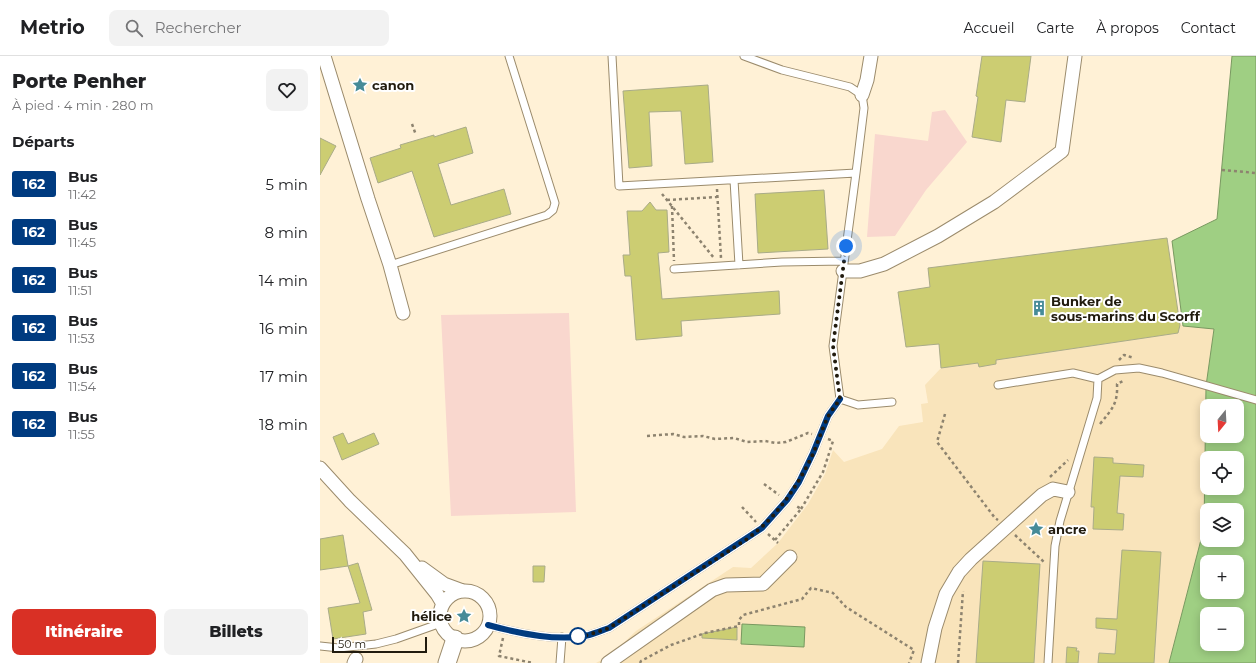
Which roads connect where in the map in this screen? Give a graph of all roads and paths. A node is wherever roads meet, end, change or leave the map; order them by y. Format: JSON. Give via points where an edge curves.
{"nodes":[{"id":1,"x":324,"y":56,"type":"edge"},
{"id":2,"x":510,"y":56,"type":"edge"},
{"id":3,"x":612,"y":56,"type":"edge"},
{"id":4,"x":744,"y":56,"type":"edge"},
{"id":5,"x":871,"y":56,"type":"edge"},
{"id":6,"x":1075,"y":56,"type":"edge"},
{"id":7,"x":862,"y":95,"type":"junction"},
{"id":8,"x":412,"y":124,"type":"dead end"},
{"id":9,"x":416,"y":135,"type":"dead end"},
{"id":10,"x":1222,"y":170,"type":"dead end"},
{"id":11,"x":856,"y":173,"type":"junction"},
{"id":12,"x":1256,"y":173,"type":"edge"},
{"id":13,"x":734,"y":180,"type":"junction"},
{"id":14,"x":717,"y":181,"type":"junction"},
{"id":15,"x":654,"y":184,"type":"junction"},
{"id":16,"x":717,"y":197,"type":"junction"},
{"id":17,"x":667,"y":200,"type":"junction"},
{"id":18,"x":672,"y":206,"type":"junction"},
{"id":19,"x":739,"y":265,"type":"junction"},
{"id":20,"x":390,"y":266,"type":"junction"},
{"id":21,"x":721,"y":266,"type":"junction"},
{"id":22,"x":843,"y":266,"type":"junction"},
{"id":23,"x":674,"y":269,"type":"joint"},
{"id":24,"x":403,"y":313,"type":"dead end"},
{"id":25,"x":1127,"y":378,"type":"dead end"},
{"id":26,"x":1098,"y":380,"type":"junction"},
{"id":27,"x":998,"y":385,"type":"dead end"},
{"id":28,"x":840,"y":399,"type":"junction"},
{"id":29,"x":1256,"y":400,"type":"edge"},
{"id":30,"x":892,"y":402,"type":"dead end"},
{"id":31,"x":1098,"y":431,"type":"dead end"},
{"id":32,"x":647,"y":436,"type":"dead end"},
{"id":33,"x":820,"y":437,"type":"junction"},
{"id":34,"x":320,"y":468,"type":"edge"},
{"id":35,"x":1068,"y":492,"type":"junction"},
{"id":36,"x":800,"y":509,"type":"dead end"},
{"id":37,"x":405,"y":554,"type":"junction"},
{"id":38,"x":790,"y":557,"type":"dead end"},
{"id":39,"x":463,"y":591,"type":"junction"},
{"id":40,"x":443,"y":604,"type":"junction"},
{"id":41,"x":441,"y":623,"type":"junction"},
{"id":42,"x":488,"y":625,"type":"junction"},
{"id":43,"x":504,"y":629,"type":"junction"},
{"id":44,"x":562,"y":637,"type":"junction"},
{"id":45,"x":455,"y":639,"type":"junction"},
{"id":46,"x":320,"y":646,"type":"edge"},
{"id":47,"x":927,"y":662,"type":"edge"},
{"id":48,"x":447,"y":663,"type":"edge"},
{"id":49,"x":533,"y":663,"type":"edge"},
{"id":50,"x":560,"y":663,"type":"edge"},
{"id":51,"x":608,"y":663,"type":"edge"},
{"id":52,"x":640,"y":663,"type":"edge"},
{"id":53,"x":909,"y":663,"type":"edge"},
{"id":54,"x":1048,"y":663,"type":"edge"}],
"edges":[{"from":1,"to":20,"type":"street"},
{"from":2,"to":20,"type":"lane","via":[[555,202],[553,210],[547,215]]},
{"from":3,"to":15,"type":"lane","via":[[619,186]]},
{"from":4,"to":7,"type":"lane","via":[[782,70],[850,87]]},
{"from":5,"to":7,"type":"street"},
{"from":6,"to":22,"type":"street","via":[[1062,151],[994,202],[938,236],[884,264],[860,270]]},
{"from":7,"to":11,"type":"lane","via":[[864,108]]},
{"from":8,"to":9,"type":"path"},
{"from":10,"to":12,"type":"path"},
{"from":11,"to":13,"type":"lane"},
{"from":11,"to":22,"type":"lane"},
{"from":13,"to":14,"type":"lane"},
{"from":13,"to":19,"type":"lane"},
{"from":14,"to":15,"type":"lane"},
{"from":14,"to":16,"type":"path"},
{"from":15,"to":17,"type":"path"},
{"from":16,"to":17,"type":"path"},
{"from":16,"to":21,"type":"path"},
{"from":17,"to":18,"type":"path"},
{"from":18,"to":21,"type":"path"},
{"from":18,"to":23,"type":"path"},
{"from":19,"to":21,"type":"lane"},
{"from":19,"to":22,"type":"lane","via":[[782,262]]},
{"from":20,"to":24,"type":"street"},
{"from":21,"to":23,"type":"lane"},
{"from":22,"to":28,"type":"lane","via":[[833,346]]},
{"from":25,"to":31,"type":"path","via":[[1117,384],[1115,405],[1100,424]]},
{"from":26,"to":27,"type":"lane","via":[[1073,372]]},
{"from":26,"to":29,"type":"lane","via":[[1115,370],[1139,368]]},
{"from":26,"to":35,"type":"lane","via":[[1097,398]]},
{"from":28,"to":30,"type":"lane","via":[[858,405]]},
{"from":28,"to":33,"type":"lane","via":[[828,416]]},
{"from":32,"to":33,"type":"path","via":[[672,434],[776,443],[786,442],[808,433]]},
{"from":33,"to":36,"type":"path","via":[[833,441],[823,472]]},
{"from":33,"to":44,"type":"lane","via":[[799,482],[762,528],[609,628],[588,635]]},
{"from":34,"to":37,"type":"street"},
{"from":35,"to":47,"type":"street","via":[[1053,489],[1042,495],[959,572],[946,594]]},
{"from":35,"to":54,"type":"lane","via":[[1055,546]]},
{"from":37,"to":39,"type":"street","via":[[444,584]]},
{"from":37,"to":40,"type":"street","via":[[438,594]]},
{"from":38,"to":51,"type":"street","via":[[763,584],[726,586],[712,590]]},
{"from":39,"to":40,"type":"street","via":[[448,597]]},
{"from":39,"to":42,"type":"street","via":[[471,591],[485,601],[489,608]]},
{"from":40,"to":41,"type":"street","via":[[440,612]]},
{"from":41,"to":45,"type":"street"},
{"from":41,"to":46,"type":"lane","via":[[396,640],[376,644],[339,648]]},
{"from":42,"to":43,"type":"lane"},
{"from":42,"to":45,"type":"street","via":[[484,632],[471,640]]},
{"from":43,"to":44,"type":"lane"},
{"from":43,"to":49,"type":"path","via":[[499,656]]},
{"from":44,"to":50,"type":"lane"},
{"from":45,"to":48,"type":"street"},
{"from":52,"to":53,"type":"path","via":[[671,645],[705,633],[739,626],[739,620],[743,615],[802,599],[811,588],[833,593],[846,607],[914,650]]}]}
